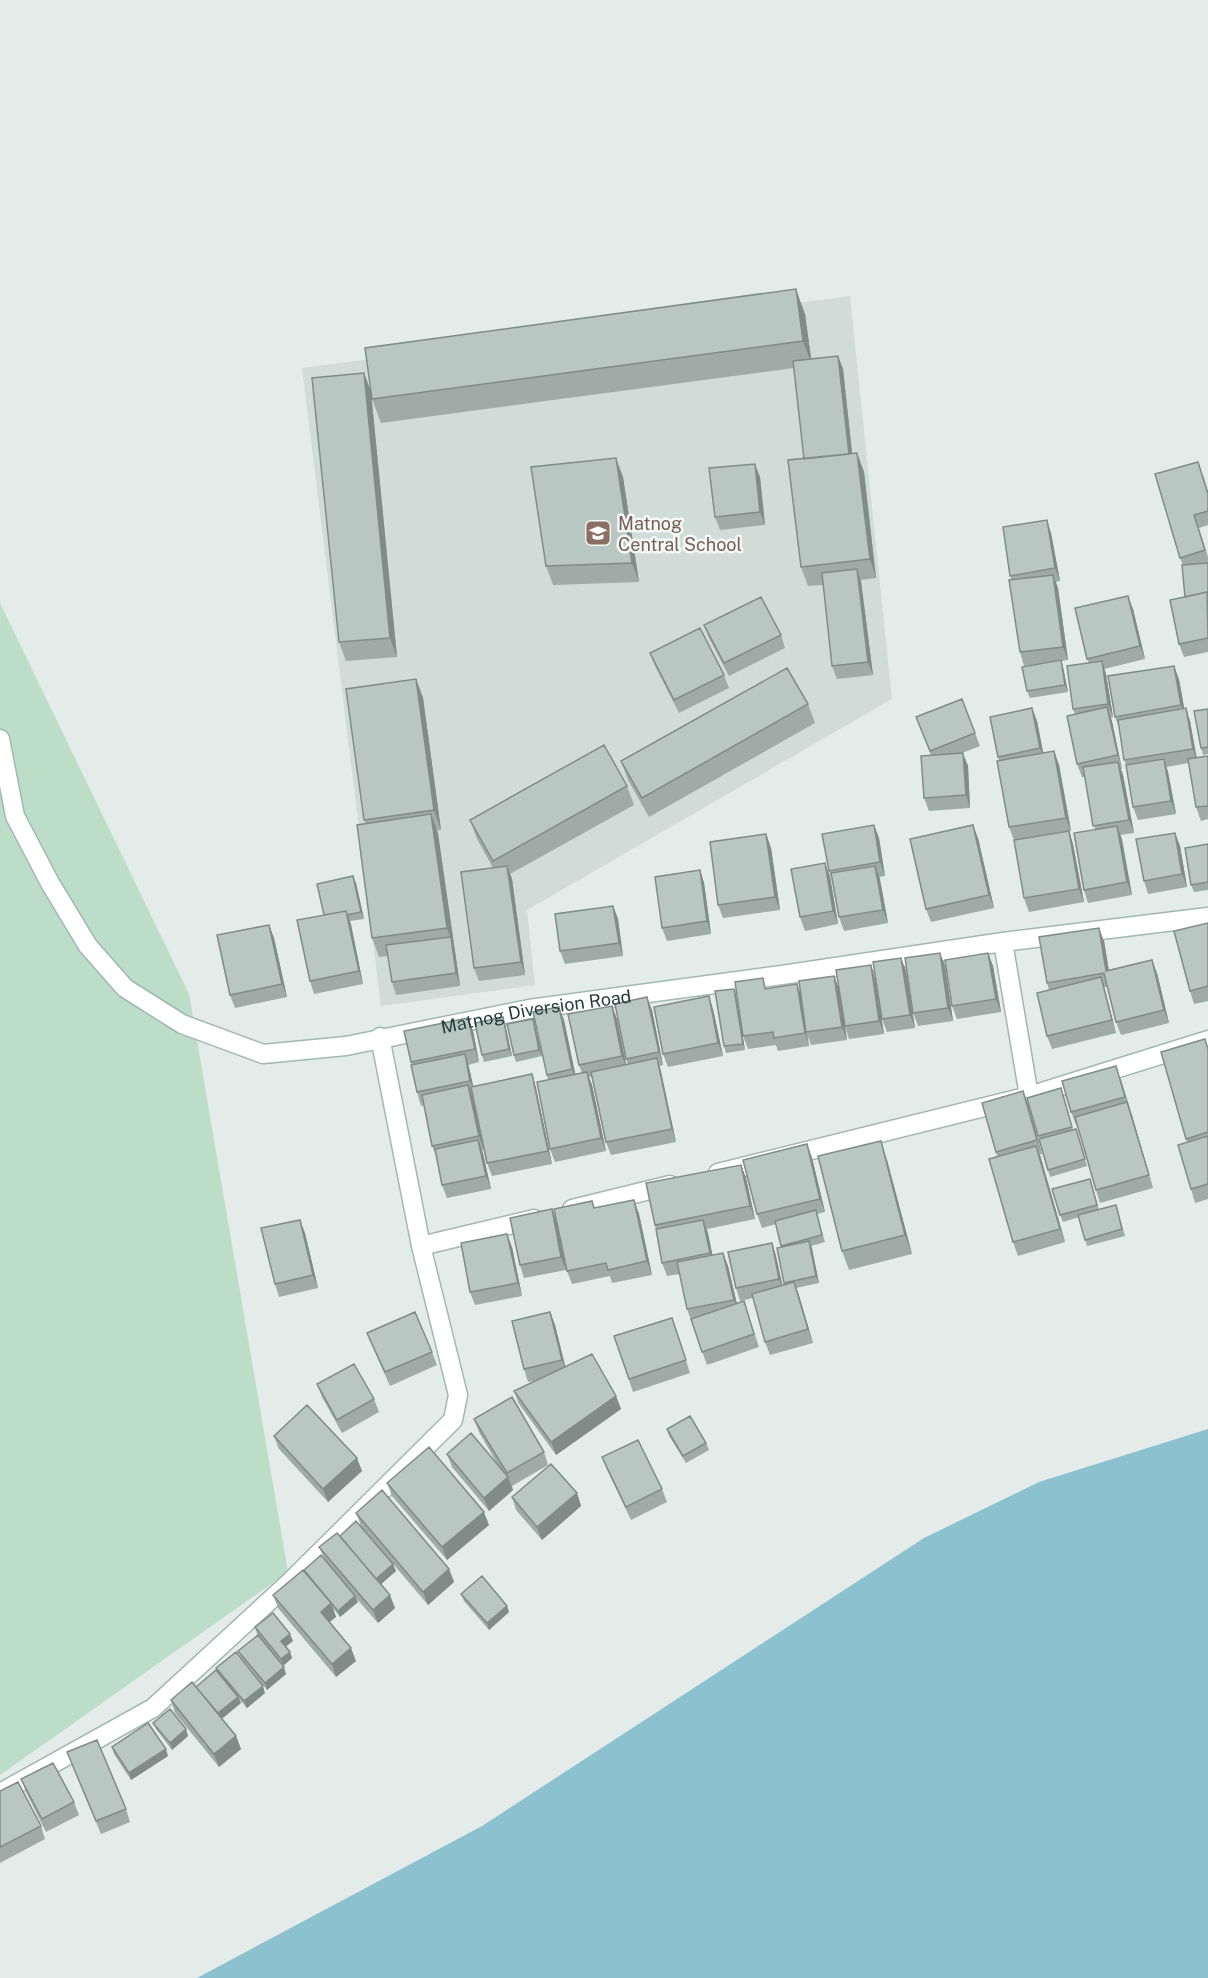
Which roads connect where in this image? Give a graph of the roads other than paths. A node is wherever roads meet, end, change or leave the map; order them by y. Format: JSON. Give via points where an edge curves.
{"nodes":[{"id":1,"x":0,"y":739,"type":"edge"},
{"id":2,"x":1208,"y":917,"type":"edge"},
{"id":3,"x":1003,"y":942,"type":"junction"},
{"id":4,"x":380,"y":1037,"type":"junction"},
{"id":5,"x":1208,"y":1040,"type":"edge"},
{"id":6,"x":1029,"y":1096,"type":"junction"},
{"id":7,"x":421,"y":1246,"type":"junction"},
{"id":8,"x":0,"y":1793,"type":"edge"}],
"edges":[{"from":1,"to":4,"type":"street","name":"Matnog Diversion Road","via":[[15,816],[88,946],[125,988],[182,1024],[263,1054],[346,1046]]},
{"from":2,"to":3,"type":"street","name":"Matnog Diversion Road"},
{"from":3,"to":4,"type":"street","name":"Matnog Diversion Road","via":[[529,1009]]},
{"from":3,"to":6,"type":"street"},
{"from":4,"to":7,"type":"street"},
{"from":5,"to":6,"type":"street"},
{"from":6,"to":7,"type":"street"},
{"from":7,"to":8,"type":"street","via":[[459,1395],[453,1420],[291,1581],[153,1708]]}]}
